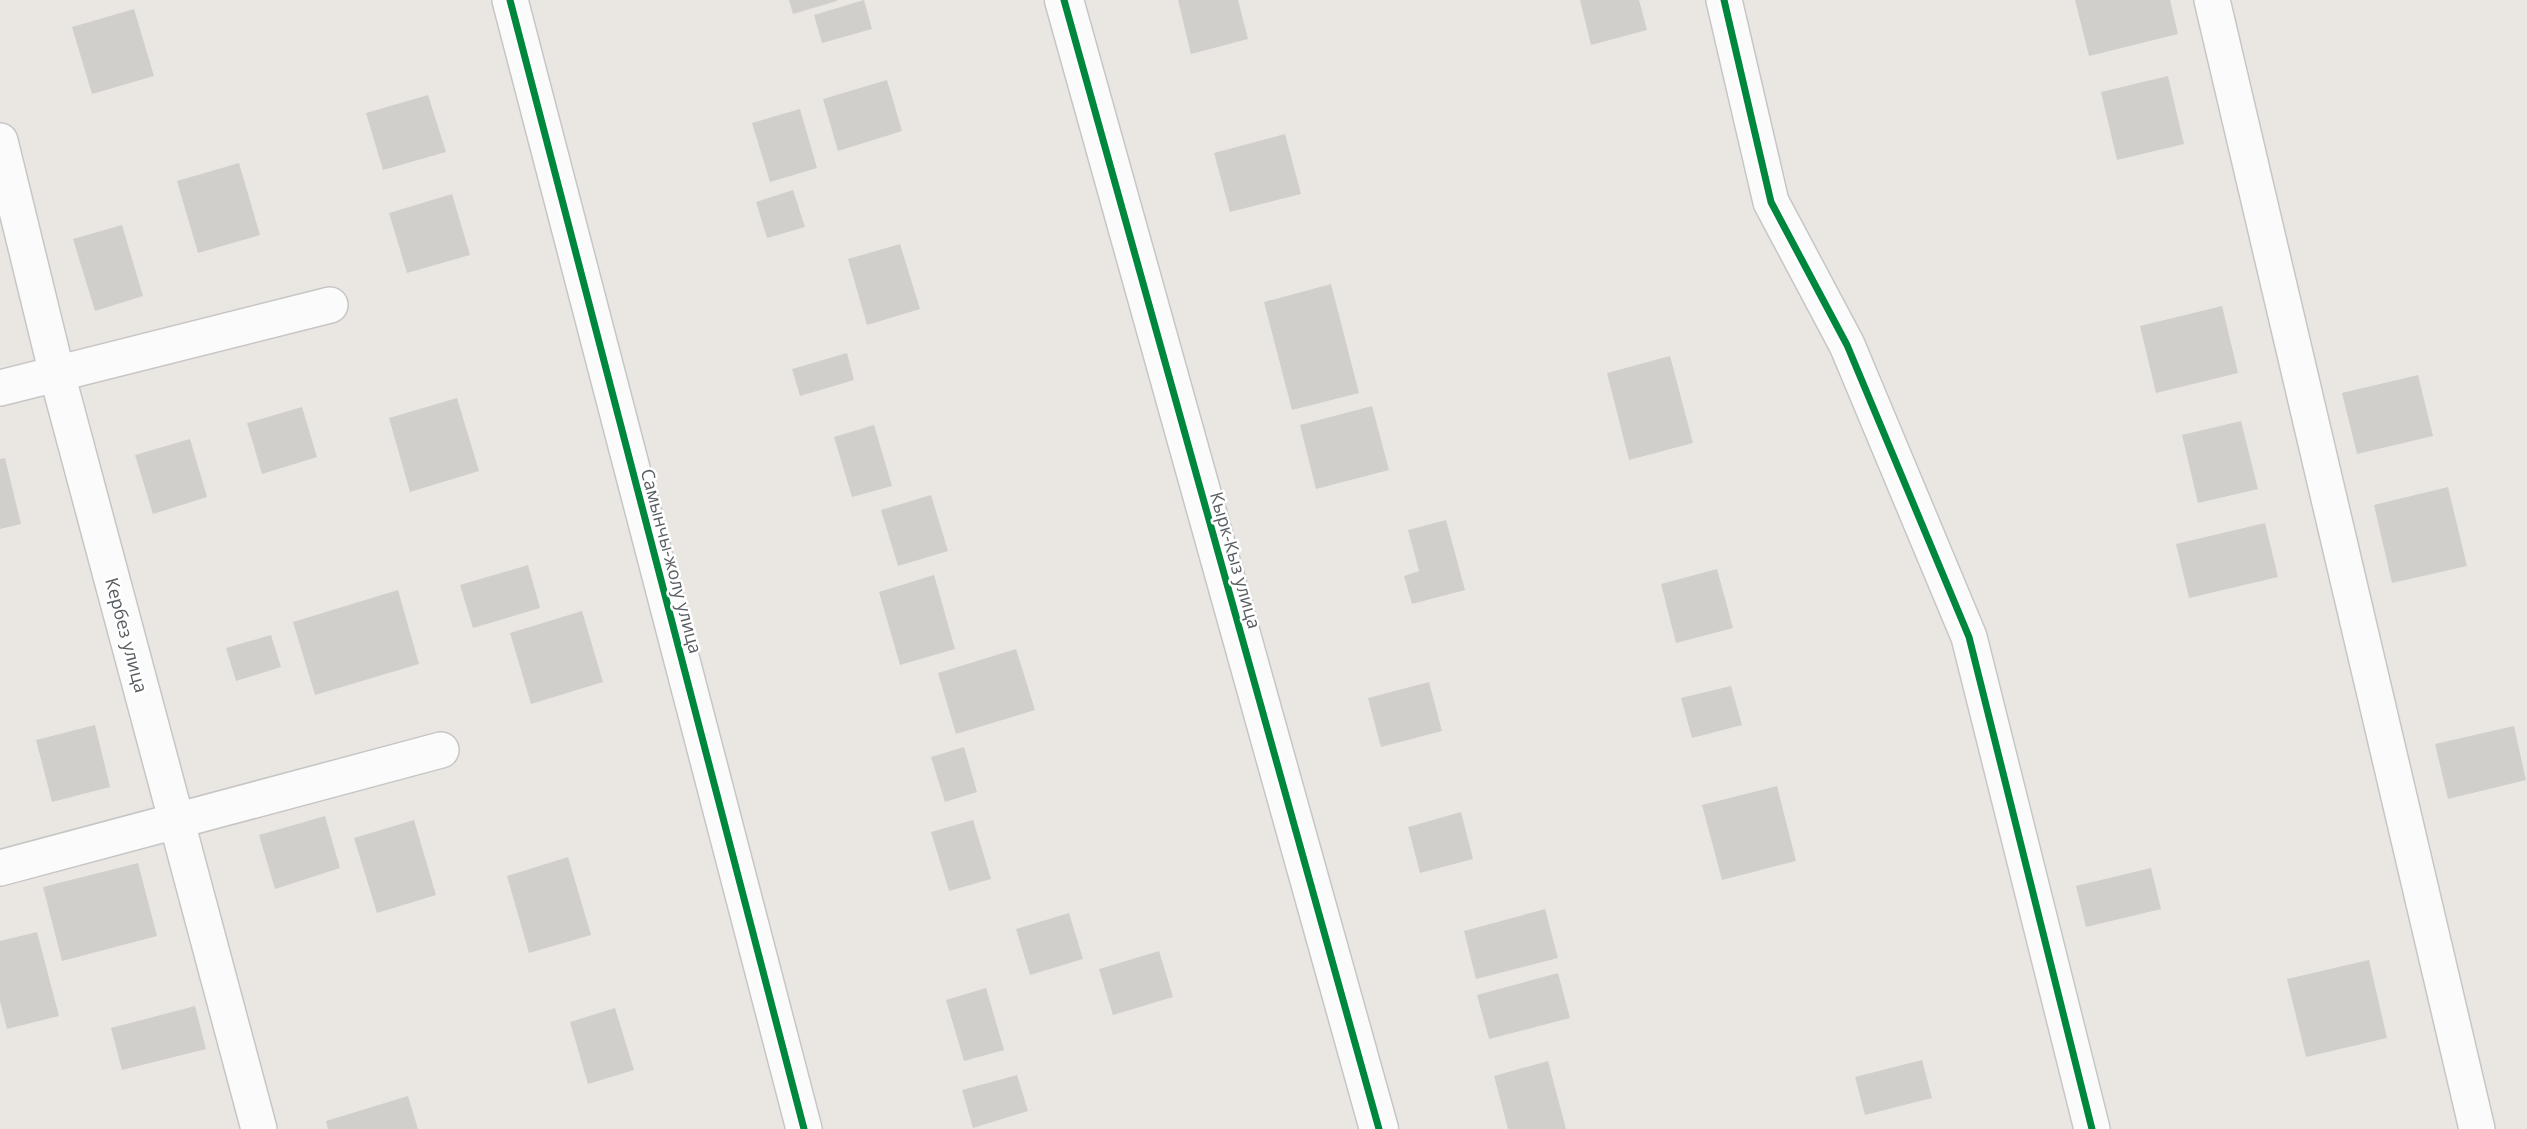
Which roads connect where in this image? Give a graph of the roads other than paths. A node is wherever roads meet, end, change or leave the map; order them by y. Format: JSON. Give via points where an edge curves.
{"nodes":[{"id":1,"x":510,"y":0,"type":"edge"},
{"id":2,"x":1063,"y":0,"type":"edge"},
{"id":3,"x":1724,"y":0,"type":"edge"},
{"id":4,"x":2212,"y":0,"type":"edge"},
{"id":5,"x":0,"y":141,"type":"edge"},
{"id":6,"x":330,"y":305,"type":"dead end"},
{"id":7,"x":57,"y":374,"type":"junction"},
{"id":8,"x":0,"y":388,"type":"edge"},
{"id":9,"x":441,"y":750,"type":"dead end"},
{"id":10,"x":176,"y":820,"type":"junction"},
{"id":11,"x":0,"y":867,"type":"edge"},
{"id":12,"x":259,"y":1129,"type":"edge"},
{"id":13,"x":804,"y":1129,"type":"edge"},
{"id":14,"x":1379,"y":1129,"type":"edge"},
{"id":15,"x":2092,"y":1129,"type":"edge"},
{"id":16,"x":2477,"y":1129,"type":"edge"}],
"edges":[{"from":1,"to":13,"type":"street","name":"Самынчы-жолу улица"},
{"from":2,"to":14,"type":"street","name":"Кырк-Кыз улица"},
{"from":3,"to":15,"type":"street","via":[[1770,202],[1847,345],[1969,637]]},
{"from":4,"to":16,"type":"street"},
{"from":5,"to":7,"type":"street","name":"Кербез улица"},
{"from":6,"to":7,"type":"street"},
{"from":7,"to":8,"type":"street"},
{"from":7,"to":10,"type":"street","name":"Кербез улица"},
{"from":9,"to":10,"type":"street"},
{"from":10,"to":11,"type":"street"},
{"from":10,"to":12,"type":"street","name":"Кербез улица"}]}
